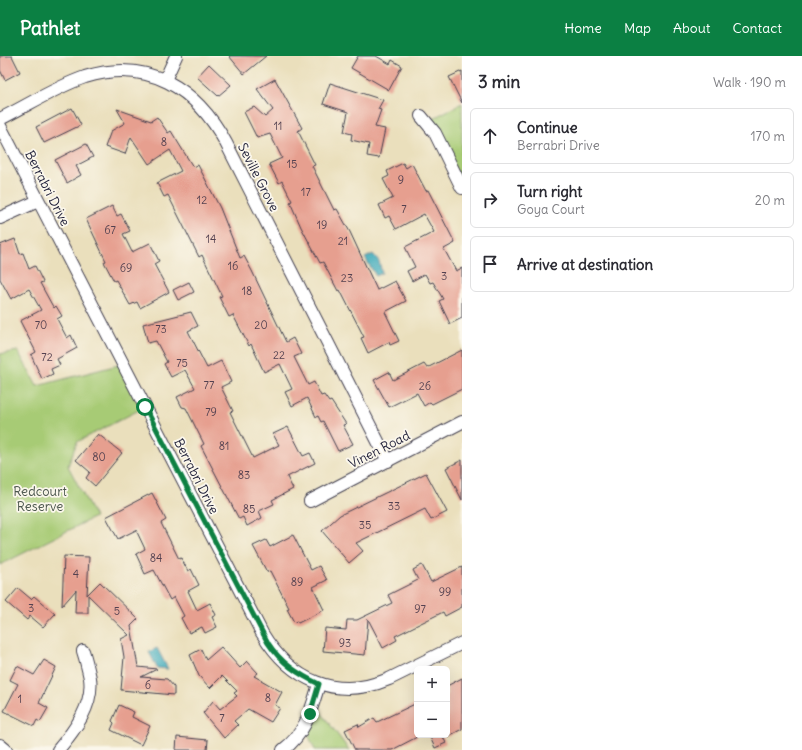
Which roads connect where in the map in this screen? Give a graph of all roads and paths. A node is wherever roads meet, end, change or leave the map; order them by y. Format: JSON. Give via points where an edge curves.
{"nodes":[{"id":1,"x":176,"y":56,"type":"edge"},
{"id":2,"x":166,"y":80,"type":"junction"},
{"id":3,"x":421,"y":116,"type":"dead end"},
{"id":4,"x":0,"y":119,"type":"edge"},
{"id":5,"x":0,"y":126,"type":"edge"},
{"id":6,"x":462,"y":188,"type":"edge"},
{"id":7,"x":38,"y":201,"type":"junction"},
{"id":8,"x":0,"y":218,"type":"edge"},
{"id":9,"x":462,"y":422,"type":"edge"},
{"id":10,"x":388,"y":461,"type":"junction"},
{"id":11,"x":310,"y":501,"type":"dead end"},
{"id":12,"x":462,"y":643,"type":"edge"},
{"id":13,"x":83,"y":651,"type":"dead end"},
{"id":14,"x":319,"y":684,"type":"junction"},
{"id":15,"x":0,"y":745,"type":"edge"},
{"id":16,"x":6,"y":750,"type":"edge"},
{"id":17,"x":58,"y":750,"type":"edge"},
{"id":18,"x":283,"y":750,"type":"edge"}],
"edges":[{"from":1,"to":2,"type":"street"},
{"from":2,"to":4,"type":"street","name":"Seville Grove","via":[[130,72],[96,74],[70,83]]},
{"from":2,"to":10,"type":"street","name":"Seville Grove","via":[[199,103],[220,131]]},
{"from":3,"to":6,"type":"street","via":[[435,133]]},
{"from":5,"to":7,"type":"street","name":"Berrabri Drive"},
{"from":7,"to":8,"type":"street"},
{"from":7,"to":14,"type":"street","name":"Berrabri Drive","via":[[262,633],[286,665]]},
{"from":9,"to":10,"type":"street","name":"Vinen Road"},
{"from":10,"to":11,"type":"street","name":"Vinen Road"},
{"from":12,"to":14,"type":"street","name":"Berrabri Drive","via":[[378,684],[354,688]]},
{"from":13,"to":17,"type":"street","via":[[90,679],[88,699],[72,732]]},
{"from":14,"to":18,"type":"street","via":[[305,727]]},
{"from":15,"to":16,"type":"street"}]}
